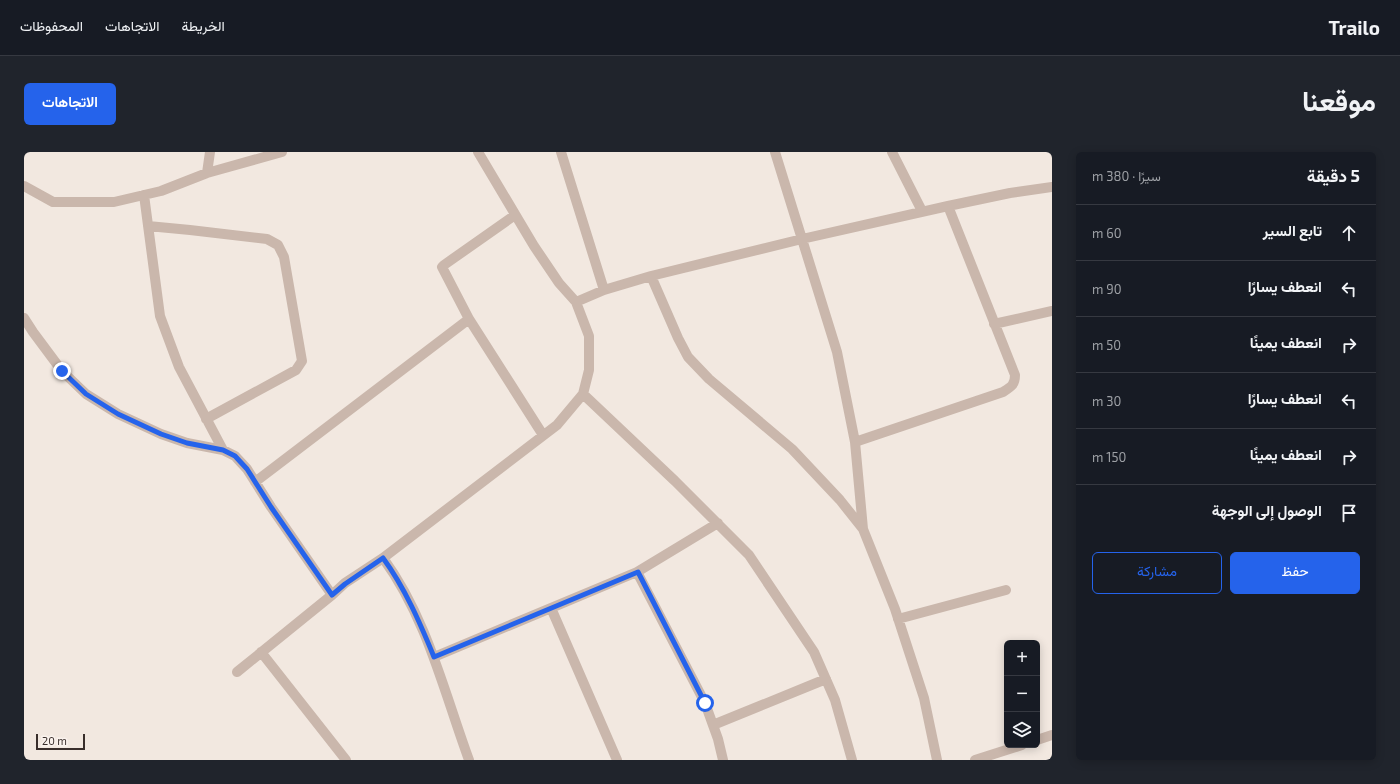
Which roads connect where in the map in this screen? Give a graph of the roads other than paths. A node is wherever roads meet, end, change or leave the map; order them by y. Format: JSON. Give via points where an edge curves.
{"nodes":[{"id":1,"x":210,"y":152,"type":"edge"},
{"id":2,"x":282,"y":152,"type":"edge"},
{"id":3,"x":478,"y":152,"type":"edge"},
{"id":4,"x":561,"y":152,"type":"edge"},
{"id":5,"x":775,"y":152,"type":"edge"},
{"id":6,"x":892,"y":152,"type":"edge"},
{"id":7,"x":207,"y":173,"type":"junction"},
{"id":8,"x":24,"y":186,"type":"edge"},
{"id":9,"x":1052,"y":187,"type":"edge"},
{"id":10,"x":144,"y":195,"type":"junction"},
{"id":11,"x":948,"y":206,"type":"junction"},
{"id":12,"x":922,"y":212,"type":"junction"},
{"id":13,"x":515,"y":215,"type":"junction"},
{"id":14,"x":148,"y":226,"type":"junction"},
{"id":15,"x":802,"y":239,"type":"junction"},
{"id":16,"x":651,"y":276,"type":"junction"},
{"id":17,"x":604,"y":290,"type":"junction"},
{"id":18,"x":576,"y":302,"type":"junction"},
{"id":19,"x":1052,"y":311,"type":"edge"},
{"id":20,"x":24,"y":318,"type":"edge"},
{"id":21,"x":469,"y":320,"type":"junction"},
{"id":22,"x":994,"y":324,"type":"junction"},
{"id":23,"x":583,"y":394,"type":"junction"},
{"id":24,"x":206,"y":419,"type":"junction"},
{"id":25,"x":543,"y":435,"type":"junction"},
{"id":26,"x":855,"y":442,"type":"junction"},
{"id":27,"x":223,"y":450,"type":"junction"},
{"id":28,"x":255,"y":482,"type":"junction"},
{"id":29,"x":718,"y":523,"type":"junction"},
{"id":30,"x":863,"y":529,"type":"junction"},
{"id":31,"x":383,"y":558,"type":"junction"},
{"id":32,"x":638,"y":572,"type":"junction"},
{"id":33,"x":1006,"y":590,"type":"dead end"},
{"id":34,"x":332,"y":595,"type":"junction"},
{"id":35,"x":551,"y":608,"type":"junction"},
{"id":36,"x":898,"y":619,"type":"junction"},
{"id":37,"x":261,"y":652,"type":"junction"},
{"id":38,"x":434,"y":657,"type":"junction"},
{"id":39,"x":237,"y":672,"type":"dead end"},
{"id":40,"x":826,"y":679,"type":"junction"},
{"id":41,"x":713,"y":725,"type":"junction"},
{"id":42,"x":1052,"y":735,"type":"edge"},
{"id":43,"x":1040,"y":739,"type":"edge"},
{"id":44,"x":1013,"y":748,"type":"edge"},
{"id":45,"x":346,"y":760,"type":"edge"},
{"id":46,"x":469,"y":760,"type":"edge"},
{"id":47,"x":617,"y":760,"type":"edge"},
{"id":48,"x":723,"y":760,"type":"edge"},
{"id":49,"x":852,"y":760,"type":"edge"},
{"id":50,"x":937,"y":760,"type":"edge"},
{"id":51,"x":976,"y":760,"type":"edge"}],
"edges":[{"from":1,"to":7,"type":"street"},
{"from":2,"to":7,"type":"street"},
{"from":3,"to":13,"type":"street"},
{"from":4,"to":17,"type":"street"},
{"from":5,"to":15,"type":"street"},
{"from":6,"to":12,"type":"street"},
{"from":7,"to":10,"type":"street"},
{"from":8,"to":10,"type":"street","via":[[52,202],[114,202]]},
{"from":9,"to":11,"type":"street"},
{"from":10,"to":14,"type":"street"},
{"from":11,"to":12,"type":"street"},
{"from":11,"to":22,"type":"street"},
{"from":12,"to":15,"type":"street"},
{"from":13,"to":18,"type":"street","via":[[551,271]]},
{"from":13,"to":21,"type":"street","via":[[442,267]]},
{"from":14,"to":24,"type":"street","via":[[160,316],[180,367]]},
{"from":14,"to":24,"type":"street","via":[[267,239],[278,245],[284,257],[302,361],[296,370]]},
{"from":15,"to":16,"type":"street"},
{"from":15,"to":26,"type":"street","via":[[837,352]]},
{"from":16,"to":17,"type":"street"},
{"from":16,"to":30,"type":"street","via":[[688,357],[709,379],[792,449],[840,500]]},
{"from":17,"to":18,"type":"street"},
{"from":18,"to":23,"type":"street","via":[[589,336],[589,370]]},
{"from":19,"to":22,"type":"street"},
{"from":20,"to":27,"type":"street","via":[[62,371],[86,394],[118,414],[161,434],[187,443]]},
{"from":21,"to":25,"type":"street"},
{"from":21,"to":28,"type":"street"},
{"from":22,"to":26,"type":"street","via":[[1015,375],[1015,382],[1010,388]]},
{"from":23,"to":25,"type":"street","via":[[557,425]]},
{"from":23,"to":29,"type":"street"},
{"from":24,"to":27,"type":"street"},
{"from":25,"to":31,"type":"street"},
{"from":26,"to":30,"type":"street"},
{"from":27,"to":28,"type":"street","via":[[235,456]]},
{"from":28,"to":34,"type":"street"},
{"from":29,"to":32,"type":"street"},
{"from":29,"to":40,"type":"street","via":[[749,555],[814,652]]},
{"from":30,"to":36,"type":"street"},
{"from":31,"to":34,"type":"street"},
{"from":31,"to":38,"type":"street","via":[[419,619]]},
{"from":32,"to":35,"type":"street"},
{"from":32,"to":41,"type":"street","via":[[705,703]]},
{"from":33,"to":36,"type":"street"},
{"from":34,"to":37,"type":"street"},
{"from":35,"to":38,"type":"street"},
{"from":35,"to":47,"type":"street"},
{"from":36,"to":50,"type":"street","via":[[924,698]]},
{"from":37,"to":39,"type":"street"},
{"from":37,"to":45,"type":"street"},
{"from":38,"to":46,"type":"street"},
{"from":40,"to":41,"type":"street"},
{"from":40,"to":49,"type":"street","via":[[835,700]]},
{"from":41,"to":48,"type":"street"},
{"from":42,"to":43,"type":"street"},
{"from":44,"to":51,"type":"street"}]}
